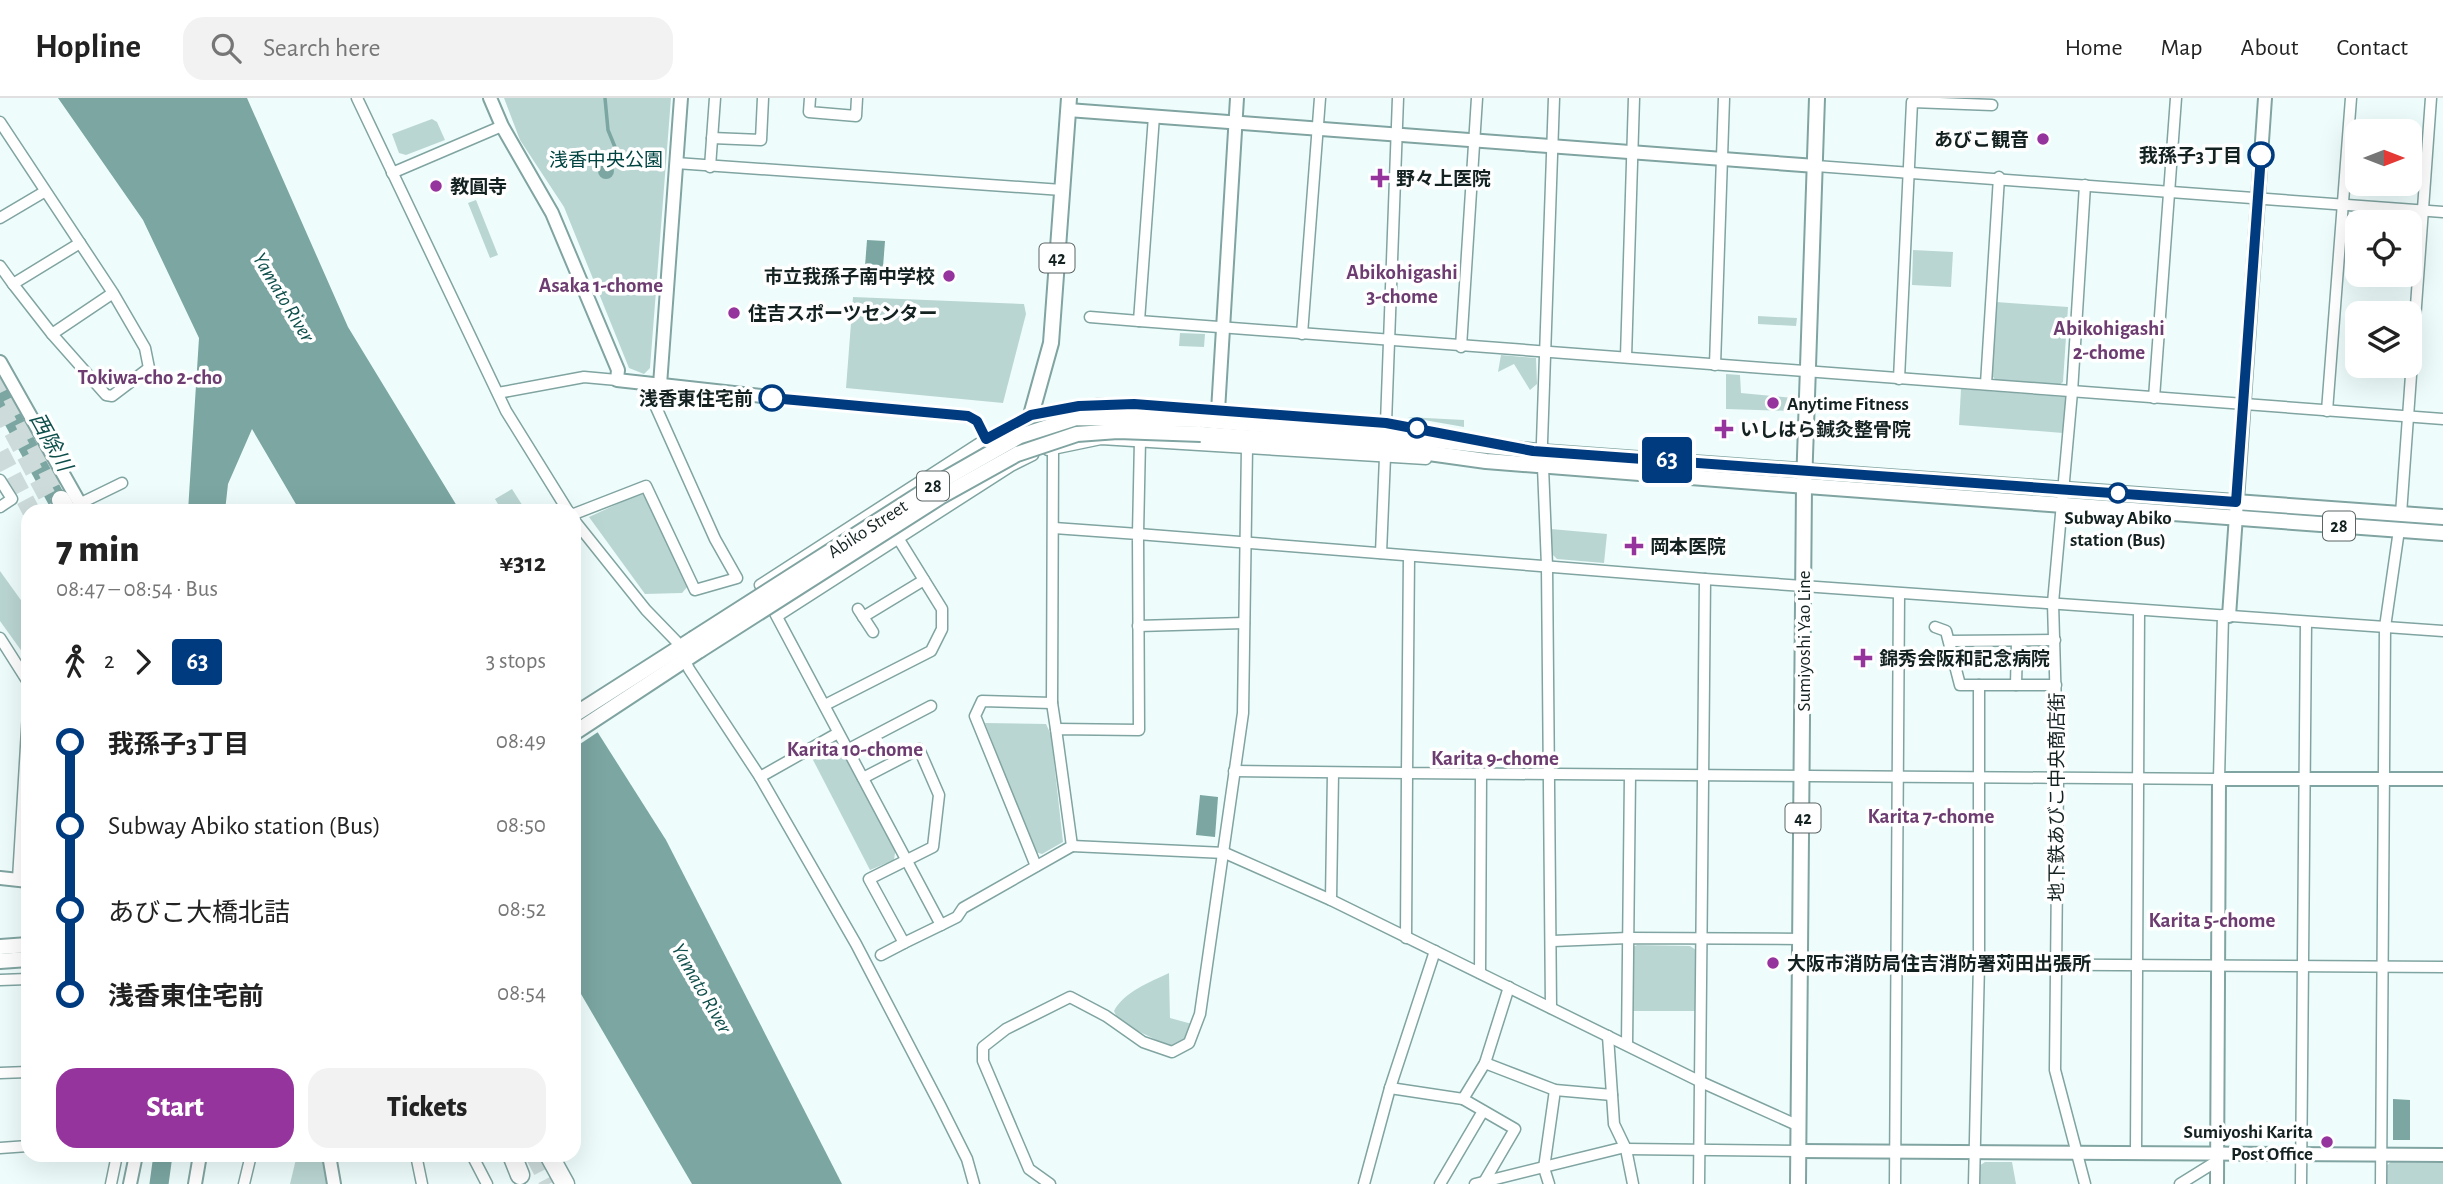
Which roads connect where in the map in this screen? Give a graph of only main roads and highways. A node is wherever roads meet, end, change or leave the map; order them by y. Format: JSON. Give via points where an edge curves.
{"nodes":[{"id":1,"x":1817,"y":98,"type":"edge"},
{"id":2,"x":1068,"y":104,"type":"edge"},
{"id":3,"x":1031,"y":415,"type":"road end"},
{"id":4,"x":1200,"y":427,"type":"junction"},
{"id":5,"x":1542,"y":458,"type":"junction"},
{"id":6,"x":1804,"y":470,"type":"junction"},
{"id":7,"x":1804,"y":486,"type":"junction"},
{"id":8,"x":2443,"y":517,"type":"edge"},
{"id":9,"x":2443,"y":533,"type":"edge"},
{"id":10,"x":677,"y":657,"type":"junction"},
{"id":11,"x":581,"y":711,"type":"edge"},
{"id":12,"x":581,"y":728,"type":"edge"},
{"id":13,"x":21,"y":946,"type":"edge"},
{"id":14,"x":0,"y":947,"type":"edge"},
{"id":15,"x":21,"y":960,"type":"edge"},
{"id":16,"x":0,"y":961,"type":"edge"},
{"id":17,"x":515,"y":1162,"type":"edge"},
{"id":18,"x":553,"y":1162,"type":"edge"},
{"id":19,"x":520,"y":1175,"type":"dead end"},
{"id":20,"x":565,"y":1184,"type":"edge"},
{"id":21,"x":1798,"y":1184,"type":"edge"}],
"edges":[{"from":1,"to":6,"type":"main road","name":"Sumiyoshi Yao Line","number":"42"},
{"from":2,"to":3,"type":"main road","number":"42","via":[[1051,343]]},
{"from":4,"to":5,"type":"main road","name":"Abiko Street","number":"28","via":[[1486,460]]},
{"from":4,"to":5,"type":"main road","name":"Abiko Street","number":"28","via":[[1499,447]]},
{"from":4,"to":10,"type":"main road","name":"Abiko Street","number":"28","bridge":true,"via":[[1076,418],[1020,436],[934,485]]},
{"from":5,"to":6,"type":"main road","name":"Abiko Street","number":"28"},
{"from":5,"to":7,"type":"main road","name":"Abiko Street","number":"28"},
{"from":6,"to":7,"type":"main road","name":"Sumiyoshi Yao Line","number":"42"},
{"from":6,"to":8,"type":"main road","name":"Abiko Street","number":"28"},
{"from":7,"to":9,"type":"main road","name":"Abiko Street","number":"28"},
{"from":7,"to":21,"type":"main road","name":"Sumiyoshi Yao Line","number":"42"},
{"from":10,"to":11,"type":"main road","number":"28"},
{"from":10,"to":12,"type":"main road","number":"28"},
{"from":13,"to":14,"type":"main road"},
{"from":15,"to":16,"type":"main road"},
{"from":17,"to":19,"type":"highway"},
{"from":18,"to":20,"type":"highway"}]}
